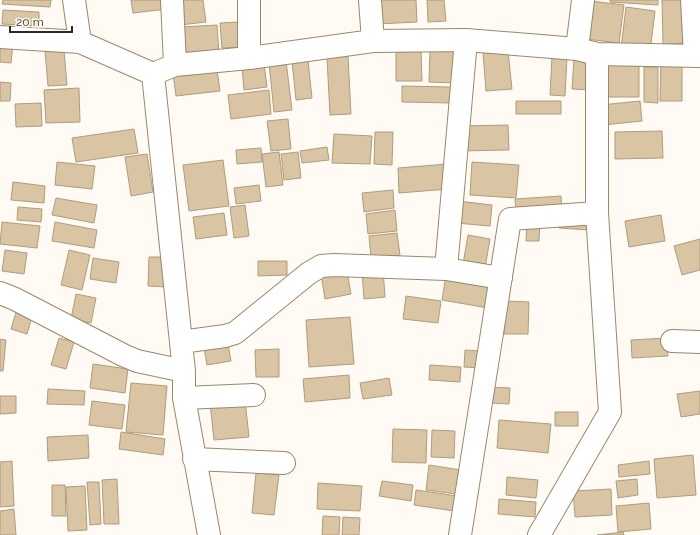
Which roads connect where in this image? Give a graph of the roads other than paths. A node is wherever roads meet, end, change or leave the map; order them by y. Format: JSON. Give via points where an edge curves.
{"nodes":[{"id":1,"x":74,"y":0,"type":"edge"},
{"id":2,"x":172,"y":0,"type":"edge"},
{"id":3,"x":249,"y":0,"type":"edge"},
{"id":4,"x":370,"y":0,"type":"edge"},
{"id":5,"x":583,"y":0,"type":"edge"},
{"id":6,"x":692,"y":0,"type":"edge"},
{"id":7,"x":0,"y":37,"type":"edge"},
{"id":8,"x":466,"y":40,"type":"junction"},
{"id":9,"x":373,"y":41,"type":"junction"},
{"id":10,"x":80,"y":42,"type":"junction"},
{"id":11,"x":587,"y":51,"type":"junction"},
{"id":12,"x":698,"y":56,"type":"edge"},
{"id":13,"x":249,"y":58,"type":"junction"},
{"id":14,"x":175,"y":65,"type":"junction"},
{"id":15,"x":153,"y":74,"type":"junction"},
{"id":16,"x":597,"y":213,"type":"junction"},
{"id":17,"x":446,"y":269,"type":"junction"},
{"id":18,"x":501,"y":278,"type":"junction"},
{"id":19,"x":0,"y":293,"type":"edge"},
{"id":20,"x":672,"y":341,"type":"dead end"},
{"id":21,"x":181,"y":342,"type":"junction"},
{"id":22,"x":700,"y":342,"type":"edge"},
{"id":23,"x":184,"y":371,"type":"junction"},
{"id":24,"x":254,"y":395,"type":"dead end"},
{"id":25,"x":184,"y":398,"type":"junction"},
{"id":26,"x":194,"y":459,"type":"junction"},
{"id":27,"x":284,"y":463,"type":"dead end"},
{"id":28,"x":209,"y":535,"type":"edge"},
{"id":29,"x":460,"y":535,"type":"edge"},
{"id":30,"x":539,"y":535,"type":"edge"}],
"edges":[{"from":1,"to":10,"type":"street"},
{"from":2,"to":14,"type":"street"},
{"from":3,"to":13,"type":"street"},
{"from":4,"to":9,"type":"street"},
{"from":5,"to":11,"type":"street"},
{"from":6,"to":12,"type":"street"},
{"from":7,"to":10,"type":"street"},
{"from":8,"to":9,"type":"street"},
{"from":8,"to":11,"type":"street"},
{"from":8,"to":17,"type":"street"},
{"from":9,"to":13,"type":"street"},
{"from":10,"to":15,"type":"street"},
{"from":11,"to":12,"type":"street"},
{"from":11,"to":16,"type":"street"},
{"from":13,"to":14,"type":"street"},
{"from":14,"to":15,"type":"street"},
{"from":15,"to":21,"type":"street"},
{"from":16,"to":18,"type":"street","via":[[510,219]]},
{"from":16,"to":30,"type":"street","via":[[610,412]]},
{"from":17,"to":18,"type":"street"},
{"from":17,"to":21,"type":"street","via":[[334,264],[321,266],[235,333]]},
{"from":18,"to":29,"type":"street"},
{"from":19,"to":23,"type":"street","via":[[136,361]]},
{"from":20,"to":22,"type":"street"},
{"from":21,"to":23,"type":"street"},
{"from":23,"to":25,"type":"street"},
{"from":24,"to":25,"type":"street"},
{"from":25,"to":26,"type":"street"},
{"from":26,"to":27,"type":"street"},
{"from":26,"to":28,"type":"street"}]}
